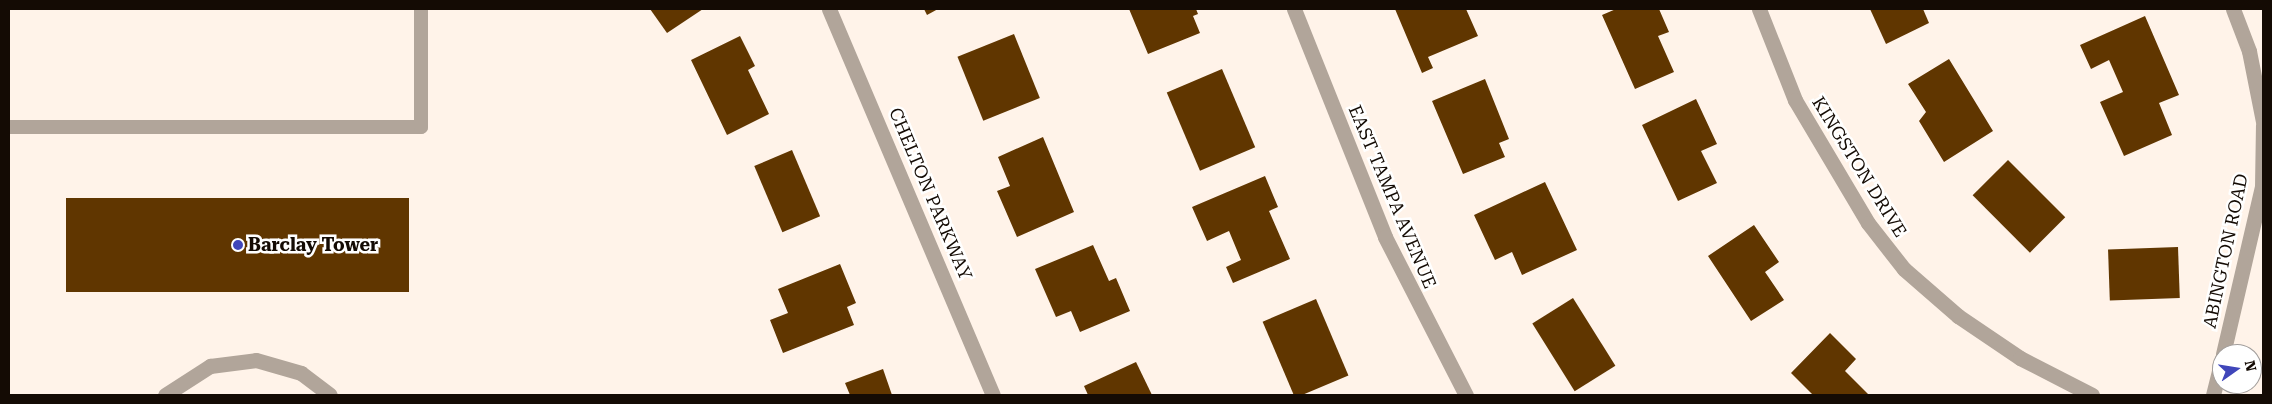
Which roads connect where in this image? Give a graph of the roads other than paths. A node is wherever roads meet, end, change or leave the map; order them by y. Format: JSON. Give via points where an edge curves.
{"nodes":[{"id":1,"x":420,"y":9,"type":"edge"},
{"id":2,"x":829,"y":9,"type":"edge"},
{"id":3,"x":1294,"y":9,"type":"edge"},
{"id":4,"x":1759,"y":9,"type":"edge"},
{"id":5,"x":2233,"y":9,"type":"edge"},
{"id":6,"x":2263,"y":123,"type":"edge"},
{"id":7,"x":9,"y":127,"type":"edge"},
{"id":8,"x":2225,"y":344,"type":"edge"},
{"id":9,"x":165,"y":395,"type":"edge"},
{"id":10,"x":330,"y":395,"type":"edge"},
{"id":11,"x":993,"y":395,"type":"edge"},
{"id":12,"x":1466,"y":395,"type":"edge"},
{"id":13,"x":2092,"y":395,"type":"edge"}],
"edges":[{"from":1,"to":7,"type":"lane","via":[[421,127]]},
{"from":2,"to":11,"type":"street","name":"CHELTON PARKWAY"},
{"from":3,"to":12,"type":"street","name":"EAST TAMPA AVENUE","via":[[1385,237]]},
{"from":4,"to":13,"type":"street","name":"KINGSTON DRIVE","via":[[1796,100],[1868,223],[1904,269],[1958,316],[2012,353]]},
{"from":5,"to":6,"type":"street","name":"ABINGTON ROAD","via":[[2249,51]]},
{"from":6,"to":8,"type":"street","name":"ABINGTON ROAD","via":[[2262,187]]},
{"from":9,"to":10,"type":"street","via":[[210,366],[256,360],[301,373]]}]}
